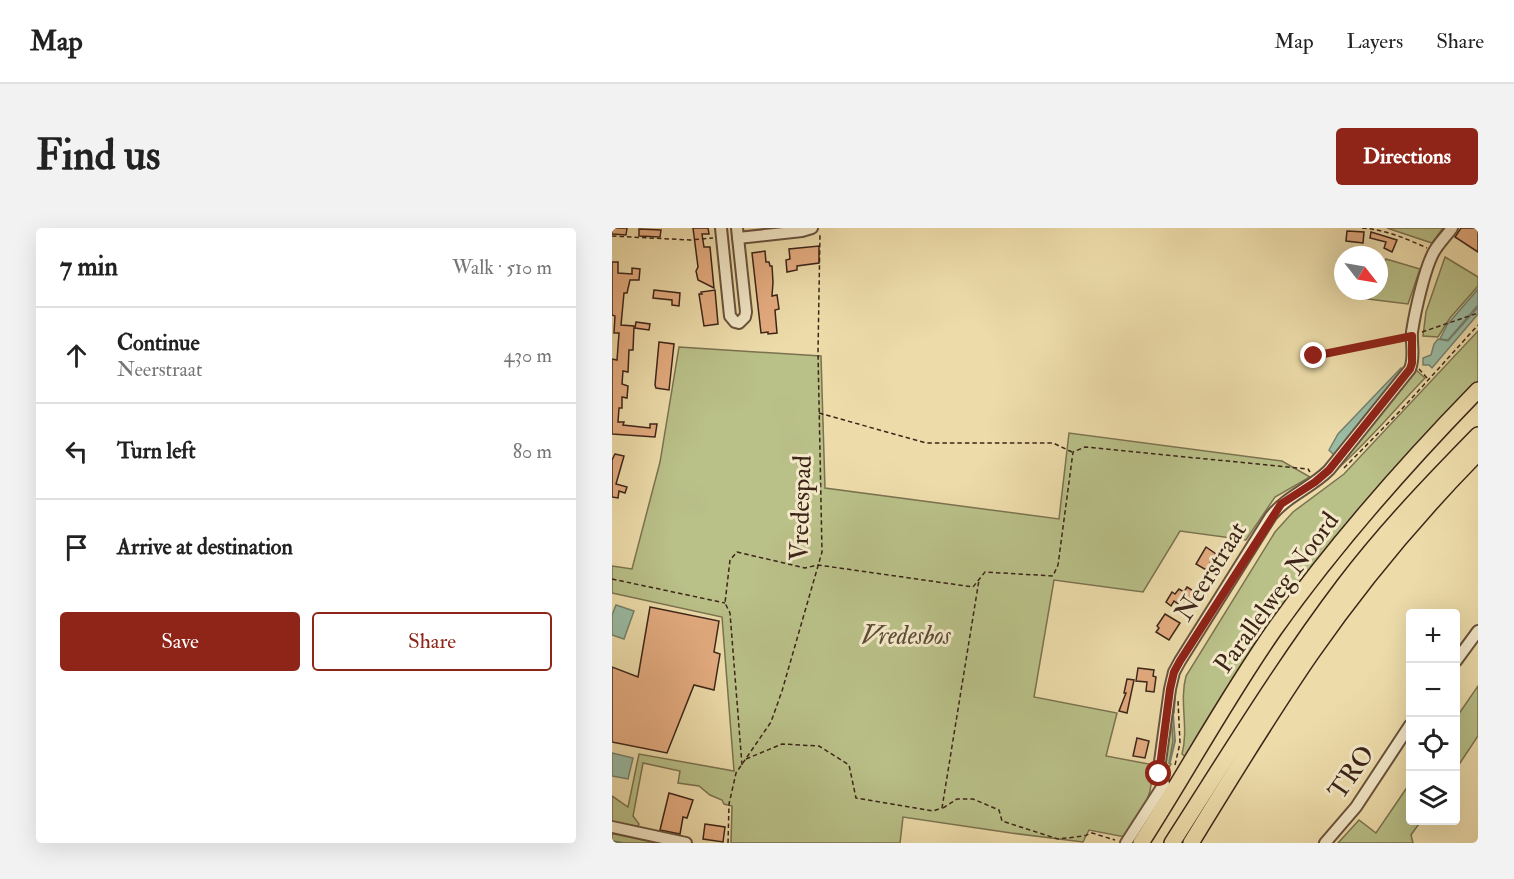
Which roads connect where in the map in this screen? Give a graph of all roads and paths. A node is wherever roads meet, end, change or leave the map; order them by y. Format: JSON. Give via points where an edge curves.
{"nodes":[{"id":1,"x":812,"y":228,"type":"edge"},
{"id":2,"x":819,"y":228,"type":"edge"},
{"id":3,"x":1362,"y":228,"type":"edge"},
{"id":4,"x":1452,"y":228,"type":"edge"},
{"id":5,"x":721,"y":233,"type":"edge"},
{"id":6,"x":737,"y":233,"type":"edge"},
{"id":7,"x":612,"y":236,"type":"edge"},
{"id":8,"x":1434,"y":251,"type":"junction"},
{"id":9,"x":1478,"y":313,"type":"edge"},
{"id":10,"x":1478,"y":325,"type":"edge"},
{"id":11,"x":1412,"y":336,"type":"junction"},
{"id":12,"x":1314,"y":356,"type":"dead end"},
{"id":13,"x":1412,"y":363,"type":"junction"},
{"id":14,"x":1429,"y":379,"type":"junction"},
{"id":15,"x":1478,"y":390,"type":"edge"},
{"id":16,"x":1478,"y":400,"type":"edge"},
{"id":17,"x":819,"y":412,"type":"junction"},
{"id":18,"x":1478,"y":435,"type":"edge"},
{"id":19,"x":1073,"y":452,"type":"junction"},
{"id":20,"x":1478,"y":453,"type":"edge"},
{"id":21,"x":1339,"y":472,"type":"dead end"},
{"id":22,"x":1311,"y":474,"type":"dead end"},
{"id":23,"x":818,"y":565,"type":"junction"},
{"id":24,"x":612,"y":579,"type":"edge"},
{"id":25,"x":980,"y":579,"type":"junction"},
{"id":26,"x":724,"y":603,"type":"junction"},
{"id":27,"x":1478,"y":631,"type":"edge"},
{"id":28,"x":1460,"y":654,"type":"edge"},
{"id":29,"x":1178,"y":696,"type":"dead end"},
{"id":30,"x":1406,"y":731,"type":"edge"},
{"id":31,"x":746,"y":759,"type":"junction"},
{"id":32,"x":742,"y":765,"type":"junction"},
{"id":33,"x":1164,"y":784,"type":"junction"},
{"id":34,"x":942,"y":808,"type":"junction"},
{"id":35,"x":612,"y":826,"type":"edge"},
{"id":36,"x":686,"y":843,"type":"edge"},
{"id":37,"x":728,"y":843,"type":"edge"},
{"id":38,"x":1125,"y":843,"type":"edge"},
{"id":39,"x":1141,"y":843,"type":"edge"},
{"id":40,"x":1149,"y":843,"type":"edge"},
{"id":41,"x":1172,"y":843,"type":"edge"},
{"id":42,"x":1191,"y":843,"type":"edge"},
{"id":43,"x":1325,"y":843,"type":"edge"}],
"edges":[{"from":1,"to":6,"type":"street"},
{"from":2,"to":17,"type":"path","name":"Vredespad"},
{"from":3,"to":8,"type":"path","via":[[1397,234]]},
{"from":4,"to":8,"type":"street"},
{"from":5,"to":6,"type":"street","via":[[730,316],[739,322],[746,312]]},
{"from":5,"to":7,"type":"path","via":[[690,240]]},
{"from":8,"to":11,"type":"street","via":[[1414,315]]},
{"from":9,"to":11,"type":"path"},
{"from":10,"to":14,"type":"path"},
{"from":11,"to":12,"type":"path"},
{"from":11,"to":13,"type":"street"},
{"from":13,"to":14,"type":"path"},
{"from":13,"to":33,"type":"street","name":"Neerstraat","via":[[1329,470],[1281,504],[1180,661],[1170,689],[1159,769]]},
{"from":14,"to":21,"type":"path"},
{"from":15,"to":39,"type":"highway","name":"Parallelweg Noord","via":[[1353,525],[1309,582],[1236,688]]},
{"from":16,"to":40,"type":"highway","name":"Parallelweg Noord","via":[[1402,480],[1322,578],[1247,686]]},
{"from":17,"to":19,"type":"path","via":[[926,443],[1053,442]]},
{"from":17,"to":23,"type":"path","name":"Vredespad","via":[[822,552]]},
{"from":18,"to":41,"type":"highway","via":[[1400,516],[1346,583],[1283,671]]},
{"from":19,"to":22,"type":"path","via":[[1085,447],[1308,469]]},
{"from":19,"to":25,"type":"path","via":[[1059,565],[1053,576],[985,572]]},
{"from":20,"to":42,"type":"highway","via":[[1393,547],[1340,614],[1282,697]]},
{"from":23,"to":25,"type":"path","via":[[973,587]]},
{"from":23,"to":26,"type":"path","via":[[805,568],[737,552],[730,560]]},
{"from":23,"to":31,"type":"path","name":"Vredespad","via":[[771,722]]},
{"from":24,"to":26,"type":"path"},
{"from":25,"to":34,"type":"path"},
{"from":26,"to":32,"type":"path","via":[[730,613]]},
{"from":27,"to":28,"type":"street"},
{"from":29,"to":33,"type":"path","via":[[1179,750]]},
{"from":30,"to":43,"type":"street","name":"TRO","via":[[1356,807]]},
{"from":31,"to":32,"type":"path","name":"Vredespad"},
{"from":31,"to":34,"type":"path","via":[[782,744],[819,746],[849,765],[856,798],[933,811]]},
{"from":32,"to":37,"type":"path","name":"Vredespad","via":[[736,773],[729,804]]},
{"from":33,"to":38,"type":"street"},
{"from":34,"to":38,"type":"path","via":[[957,798],[973,800],[999,810],[1002,821],[1058,839],[1092,833]]},
{"from":35,"to":36,"type":"street"}]}
